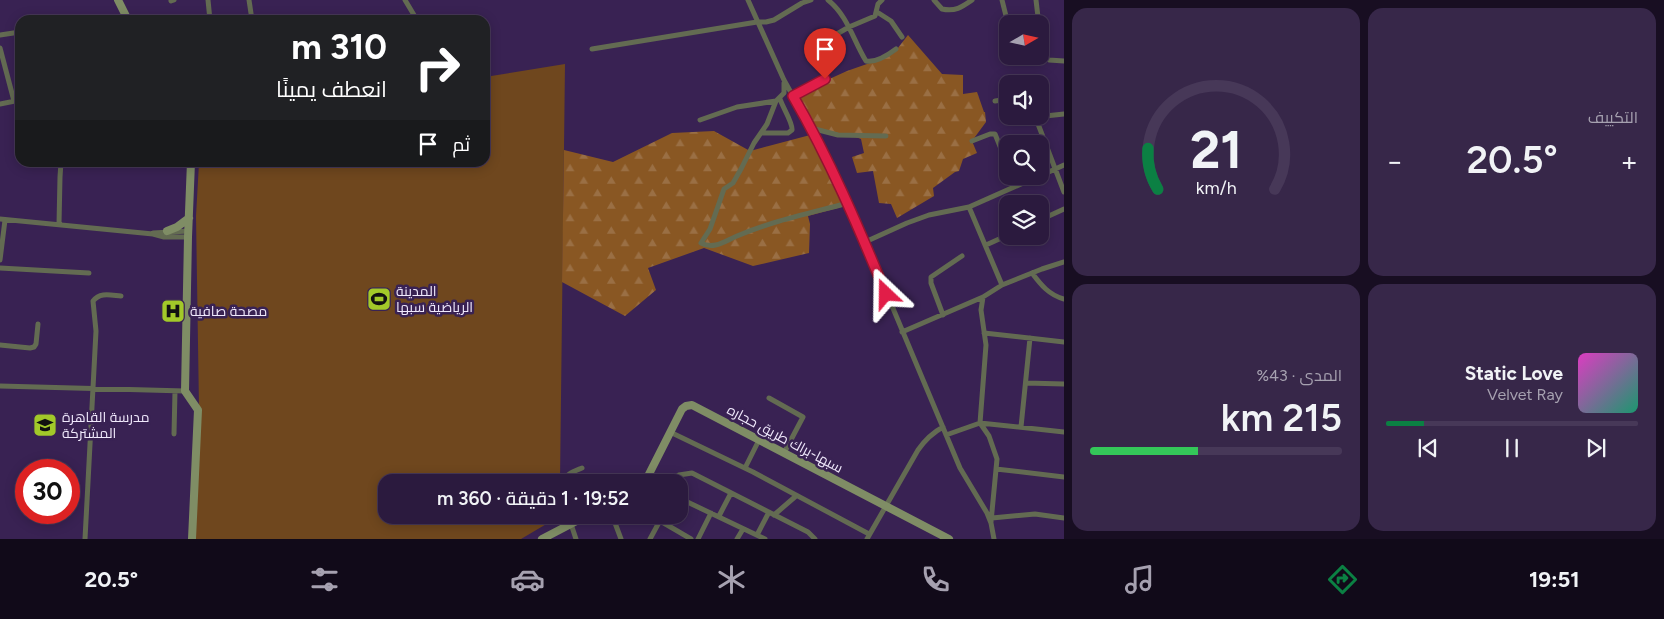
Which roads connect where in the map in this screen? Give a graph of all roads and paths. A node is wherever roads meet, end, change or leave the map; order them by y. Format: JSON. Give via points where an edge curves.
{"nodes":[{"id":1,"x":118,"y":0,"type":"edge"},
{"id":2,"x":208,"y":0,"type":"edge"},
{"id":3,"x":249,"y":0,"type":"edge"},
{"id":4,"x":406,"y":0,"type":"edge"},
{"id":5,"x":748,"y":0,"type":"edge"},
{"id":6,"x":811,"y":0,"type":"edge"},
{"id":7,"x":828,"y":0,"type":"edge"},
{"id":8,"x":882,"y":0,"type":"edge"},
{"id":9,"x":934,"y":0,"type":"edge"},
{"id":10,"x":972,"y":0,"type":"edge"},
{"id":11,"x":1002,"y":0,"type":"edge"},
{"id":12,"x":1036,"y":0,"type":"edge"},
{"id":13,"x":877,"y":12,"type":"junction"},
{"id":14,"x":126,"y":15,"type":"edge"},
{"id":15,"x":210,"y":15,"type":"edge"},
{"id":16,"x":251,"y":15,"type":"edge"},
{"id":17,"x":414,"y":15,"type":"edge"},
{"id":18,"x":1006,"y":15,"type":"edge"},
{"id":19,"x":1036,"y":15,"type":"edge"},
{"id":20,"x":756,"y":22,"type":"junction"},
{"id":21,"x":849,"y":27,"type":"junction"},
{"id":22,"x":15,"y":33,"type":"edge"},
{"id":23,"x":0,"y":35,"type":"edge"},
{"id":24,"x":902,"y":37,"type":"dead end"},
{"id":25,"x":0,"y":48,"type":"edge"},
{"id":26,"x":592,"y":49,"type":"dead end"},
{"id":27,"x":896,"y":49,"type":"dead end"},
{"id":28,"x":1049,"y":60,"type":"edge"},
{"id":29,"x":1064,"y":61,"type":"edge"},
{"id":30,"x":784,"y":80,"type":"junction"},
{"id":31,"x":15,"y":94,"type":"edge"},
{"id":32,"x":793,"y":96,"type":"junction"},
{"id":33,"x":999,"y":99,"type":"edge"},
{"id":34,"x":15,"y":100,"type":"edge"},
{"id":35,"x":778,"y":100,"type":"junction"},
{"id":36,"x":995,"y":100,"type":"dead end"},
{"id":37,"x":0,"y":104,"type":"edge"},
{"id":38,"x":1064,"y":114,"type":"edge"},
{"id":39,"x":1049,"y":116,"type":"edge"},
{"id":40,"x":700,"y":120,"type":"dead end"},
{"id":41,"x":1039,"y":125,"type":"edge"},
{"id":42,"x":811,"y":128,"type":"junction"},
{"id":43,"x":762,"y":133,"type":"junction"},
{"id":44,"x":886,"y":136,"type":"dead end"},
{"id":45,"x":972,"y":141,"type":"dead end"},
{"id":46,"x":999,"y":145,"type":"edge"},
{"id":47,"x":1064,"y":165,"type":"edge"},
{"id":48,"x":61,"y":167,"type":"edge"},
{"id":49,"x":191,"y":167,"type":"edge"},
{"id":50,"x":1055,"y":169,"type":"junction"},
{"id":51,"x":1049,"y":172,"type":"edge"},
{"id":52,"x":1015,"y":186,"type":"edge"},
{"id":53,"x":1064,"y":192,"type":"edge"},
{"id":54,"x":848,"y":203,"type":"junction"},
{"id":55,"x":969,"y":206,"type":"junction"},
{"id":56,"x":1064,"y":209,"type":"edge"},
{"id":57,"x":1049,"y":216,"type":"edge"},
{"id":58,"x":189,"y":218,"type":"junction"},
{"id":59,"x":2,"y":219,"type":"edge"},
{"id":60,"x":59,"y":224,"type":"junction"},
{"id":61,"x":167,"y":231,"type":"junction"},
{"id":62,"x":153,"y":234,"type":"junction"},
{"id":63,"x":188,"y":234,"type":"junction"},
{"id":64,"x":999,"y":239,"type":"edge"},
{"id":65,"x":865,"y":242,"type":"junction"},
{"id":66,"x":986,"y":245,"type":"junction"},
{"id":67,"x":962,"y":256,"type":"dead end"},
{"id":68,"x":0,"y":260,"type":"edge"},
{"id":69,"x":1064,"y":262,"type":"edge"},
{"id":70,"x":0,"y":268,"type":"edge"},
{"id":71,"x":89,"y":273,"type":"dead end"},
{"id":72,"x":1032,"y":273,"type":"junction"},
{"id":73,"x":1002,"y":285,"type":"junction"},
{"id":74,"x":121,"y":296,"type":"dead end"},
{"id":75,"x":983,"y":297,"type":"junction"},
{"id":76,"x":1064,"y":299,"type":"edge"},
{"id":77,"x":943,"y":315,"type":"junction"},
{"id":78,"x":38,"y":324,"type":"dead end"},
{"id":79,"x":902,"y":332,"type":"junction"},
{"id":80,"x":984,"y":333,"type":"junction"},
{"id":81,"x":1030,"y":338,"type":"junction"},
{"id":82,"x":1064,"y":342,"type":"edge"},
{"id":83,"x":0,"y":345,"type":"edge"},
{"id":84,"x":1026,"y":383,"type":"junction"},
{"id":85,"x":1064,"y":384,"type":"edge"},
{"id":86,"x":0,"y":386,"type":"edge"},
{"id":87,"x":93,"y":388,"type":"junction"},
{"id":88,"x":175,"y":391,"type":"junction"},
{"id":89,"x":186,"y":391,"type":"junction"},
{"id":90,"x":769,"y":398,"type":"dead end"},
{"id":91,"x":980,"y":423,"type":"junction"},
{"id":92,"x":942,"y":427,"type":"junction"},
{"id":93,"x":1020,"y":427,"type":"junction"},
{"id":94,"x":670,"y":432,"type":"junction"},
{"id":95,"x":1064,"y":432,"type":"edge"},
{"id":96,"x":174,"y":434,"type":"dead end"},
{"id":97,"x":946,"y":435,"type":"junction"},
{"id":98,"x":759,"y":440,"type":"junction"},
{"id":99,"x":784,"y":453,"type":"junction"},
{"id":100,"x":582,"y":468,"type":"dead end"},
{"id":101,"x":745,"y":468,"type":"junction"},
{"id":102,"x":996,"y":469,"type":"junction"},
{"id":103,"x":570,"y":474,"type":"edge"},
{"id":104,"x":651,"y":474,"type":"edge"},
{"id":105,"x":686,"y":474,"type":"edge"},
{"id":106,"x":1064,"y":477,"type":"edge"},
{"id":107,"x":731,"y":493,"type":"junction"},
{"id":108,"x":796,"y":496,"type":"junction"},
{"id":109,"x":688,"y":502,"type":"edge"},
{"id":110,"x":886,"y":505,"type":"junction"},
{"id":111,"x":711,"y":513,"type":"junction"},
{"id":112,"x":771,"y":513,"type":"junction"},
{"id":113,"x":719,"y":516,"type":"junction"},
{"id":114,"x":1064,"y":518,"type":"edge"},
{"id":115,"x":992,"y":520,"type":"junction"},
{"id":116,"x":562,"y":524,"type":"edge"},
{"id":117,"x":571,"y":524,"type":"edge"},
{"id":118,"x":615,"y":524,"type":"edge"},
{"id":119,"x":658,"y":524,"type":"edge"},
{"id":120,"x":665,"y":524,"type":"edge"},
{"id":121,"x":743,"y":529,"type":"junction"},
{"id":122,"x":757,"y":535,"type":"junction"},
{"id":123,"x":868,"y":537,"type":"edge"},
{"id":124,"x":85,"y":539,"type":"edge"},
{"id":125,"x":192,"y":539,"type":"edge"},
{"id":126,"x":542,"y":539,"type":"edge"},
{"id":127,"x":576,"y":539,"type":"edge"},
{"id":128,"x":620,"y":539,"type":"edge"},
{"id":129,"x":650,"y":539,"type":"edge"},
{"id":130,"x":691,"y":539,"type":"edge"},
{"id":131,"x":698,"y":539,"type":"edge"},
{"id":132,"x":737,"y":539,"type":"edge"},
{"id":133,"x":765,"y":539,"type":"edge"},
{"id":134,"x":815,"y":539,"type":"edge"},
{"id":135,"x":950,"y":539,"type":"edge"},
{"id":136,"x":994,"y":539,"type":"edge"}],
"edges":[{"from":1,"to":14,"type":"main road"},
{"from":2,"to":15,"type":"street"},
{"from":3,"to":16,"type":"street"},
{"from":4,"to":17,"type":"street"},
{"from":5,"to":20,"type":"street"},
{"from":6,"to":20,"type":"street","via":[[772,21]]},
{"from":7,"to":21,"type":"street","via":[[840,11]]},
{"from":8,"to":13,"type":"street"},
{"from":9,"to":10,"type":"street","via":[[942,9],[948,10],[958,9]]},
{"from":11,"to":18,"type":"street"},
{"from":12,"to":19,"type":"street"},
{"from":13,"to":21,"type":"street","via":[[873,17]]},
{"from":13,"to":24,"type":"street","via":[[891,21]]},
{"from":20,"to":26,"type":"street"},
{"from":20,"to":30,"type":"street"},
{"from":21,"to":27,"type":"street","via":[[866,61],[887,56]]},
{"from":21,"to":32,"type":"street","via":[[814,50],[825,79]]},
{"from":22,"to":23,"type":"street"},
{"from":25,"to":31,"type":"street"},
{"from":28,"to":29,"type":"street"},
{"from":30,"to":32,"type":"street"},
{"from":30,"to":35,"type":"street","via":[[784,94]]},
{"from":32,"to":42,"type":"street"},
{"from":33,"to":36,"type":"street"},
{"from":34,"to":37,"type":"street"},
{"from":35,"to":40,"type":"street","via":[[737,107]]},
{"from":35,"to":43,"type":"street"},
{"from":35,"to":43,"type":"street","via":[[792,130],[788,133]]},
{"from":38,"to":39,"type":"street"},
{"from":41,"to":50,"type":"street"},
{"from":42,"to":44,"type":"street","via":[[838,135]]},
{"from":42,"to":54,"type":"street"},
{"from":43,"to":54,"type":"street","via":[[732,183],[724,189],[710,229],[701,243],[708,246],[721,244],[761,227]]},
{"from":45,"to":46,"type":"street","via":[[994,134]]},
{"from":47,"to":50,"type":"street"},
{"from":48,"to":60,"type":"street"},
{"from":49,"to":58,"type":"main road"},
{"from":50,"to":51,"type":"street"},
{"from":50,"to":53,"type":"street"},
{"from":52,"to":55,"type":"street"},
{"from":54,"to":65,"type":"street"},
{"from":55,"to":65,"type":"street","via":[[929,215]]},
{"from":55,"to":66,"type":"street"},
{"from":56,"to":57,"type":"street"},
{"from":58,"to":61,"type":"main road"},
{"from":58,"to":63,"type":"main road"},
{"from":59,"to":60,"type":"street"},
{"from":59,"to":68,"type":"street"},
{"from":60,"to":62,"type":"street"},
{"from":61,"to":62,"type":"street"},
{"from":61,"to":63,"type":"street"},
{"from":62,"to":63,"type":"street","via":[[164,237]]},
{"from":63,"to":89,"type":"main road"},
{"from":64,"to":66,"type":"street"},
{"from":65,"to":79,"type":"street"},
{"from":66,"to":73,"type":"street"},
{"from":67,"to":77,"type":"street","via":[[933,274],[930,280]]},
{"from":69,"to":72,"type":"street"},
{"from":70,"to":71,"type":"street"},
{"from":72,"to":73,"type":"street"},
{"from":72,"to":76,"type":"street","via":[[1047,291]]},
{"from":73,"to":75,"type":"street"},
{"from":74,"to":87,"type":"street","via":[[97,296],[93,301],[96,331]]},
{"from":75,"to":77,"type":"street"},
{"from":75,"to":80,"type":"street"},
{"from":77,"to":79,"type":"street"},
{"from":78,"to":83,"type":"street","via":[[34,347]]},
{"from":79,"to":92,"type":"street"},
{"from":80,"to":81,"type":"street"},
{"from":80,"to":91,"type":"street","via":[[986,351]]},
{"from":81,"to":82,"type":"street"},
{"from":81,"to":84,"type":"street"},
{"from":84,"to":85,"type":"street"},
{"from":84,"to":93,"type":"street"},
{"from":86,"to":87,"type":"street"},
{"from":87,"to":88,"type":"street"},
{"from":87,"to":124,"type":"street"},
{"from":88,"to":89,"type":"street"},
{"from":88,"to":96,"type":"street"},
{"from":89,"to":125,"type":"main road","via":[[198,410]]},
{"from":90,"to":99,"type":"street","via":[[803,417]]},
{"from":91,"to":93,"type":"street"},
{"from":91,"to":97,"type":"street"},
{"from":91,"to":102,"type":"street","via":[[993,446]]},
{"from":92,"to":97,"type":"street"},
{"from":92,"to":110,"type":"street","via":[[925,440]]},
{"from":93,"to":95,"type":"street"},
{"from":94,"to":98,"type":"main road","name":"سبها-براك طريق حجاره","via":[[684,407],[692,405]]},
{"from":94,"to":101,"type":"street"},
{"from":94,"to":104,"type":"main road","name":"سبها-براك طريق حجاره"},
{"from":97,"to":115,"type":"street","via":[[966,481]]},
{"from":98,"to":99,"type":"main road","name":"سبها-براك طريق حجاره"},
{"from":98,"to":101,"type":"street"},
{"from":99,"to":110,"type":"main road","name":"سبها-براك طريق حجاره"},
{"from":100,"to":103,"type":"street"},
{"from":101,"to":108,"type":"street"},
{"from":102,"to":106,"type":"street"},
{"from":102,"to":115,"type":"street"},
{"from":105,"to":107,"type":"street"},
{"from":107,"to":112,"type":"street"},
{"from":107,"to":113,"type":"street"},
{"from":108,"to":112,"type":"street"},
{"from":108,"to":123,"type":"street"},
{"from":109,"to":111,"type":"street"},
{"from":110,"to":123,"type":"street"},
{"from":110,"to":135,"type":"main road","name":"سبها-براك طريق حجاره"},
{"from":111,"to":113,"type":"street"},
{"from":111,"to":131,"type":"street"},
{"from":112,"to":122,"type":"street"},
{"from":112,"to":134,"type":"street"},
{"from":113,"to":121,"type":"street"},
{"from":114,"to":115,"type":"street","via":[[1035,514]]},
{"from":115,"to":136,"type":"street"},
{"from":116,"to":126,"type":"main road"},
{"from":117,"to":127,"type":"street"},
{"from":118,"to":128,"type":"street"},
{"from":119,"to":129,"type":"street"},
{"from":120,"to":130,"type":"street"},
{"from":121,"to":122,"type":"street"},
{"from":121,"to":132,"type":"street"},
{"from":122,"to":133,"type":"street"}]}
